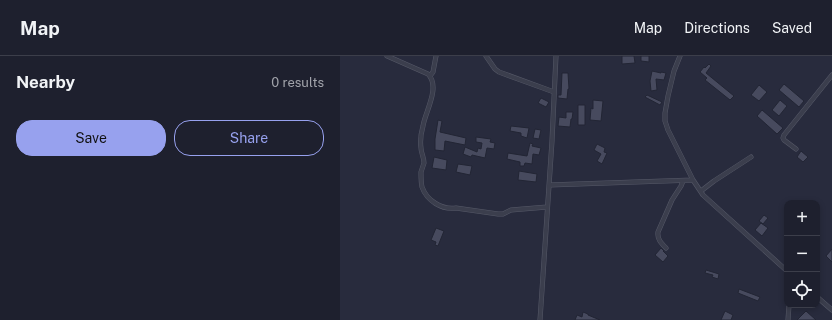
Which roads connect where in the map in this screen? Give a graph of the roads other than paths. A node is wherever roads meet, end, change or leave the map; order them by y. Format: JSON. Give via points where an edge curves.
{"nodes":[{"id":1,"x":387,"y":56,"type":"edge"},
{"id":2,"x":436,"y":56,"type":"edge"},
{"id":3,"x":486,"y":56,"type":"edge"},
{"id":4,"x":556,"y":56,"type":"edge"},
{"id":5,"x":680,"y":56,"type":"edge"},
{"id":6,"x":832,"y":75,"type":"edge"},
{"id":7,"x":430,"y":76,"type":"junction"},
{"id":8,"x":554,"y":92,"type":"junction"},
{"id":9,"x":796,"y":149,"type":"dead end"},
{"id":10,"x":751,"y":158,"type":"dead end"},
{"id":11,"x":693,"y":180,"type":"junction"},
{"id":12,"x":683,"y":181,"type":"junction"},
{"id":13,"x":549,"y":184,"type":"junction"},
{"id":14,"x":701,"y":191,"type":"junction"},
{"id":15,"x":547,"y":207,"type":"junction"},
{"id":16,"x":666,"y":248,"type":"dead end"},
{"id":17,"x":784,"y":268,"type":"edge"},
{"id":18,"x":820,"y":300,"type":"edge"},
{"id":19,"x":789,"y":308,"type":"edge"},
{"id":20,"x":832,"y":310,"type":"edge"},
{"id":21,"x":540,"y":320,"type":"edge"},
{"id":22,"x":788,"y":320,"type":"edge"}],
"edges":[{"from":1,"to":7,"type":"street"},
{"from":2,"to":7,"type":"street"},
{"from":3,"to":8,"type":"street","via":[[500,72]]},
{"from":4,"to":8,"type":"street"},
{"from":5,"to":11,"type":"street","via":[[668,96],[665,121]]},
{"from":6,"to":9,"type":"street","via":[[784,135],[784,140]]},
{"from":7,"to":15,"type":"street","via":[[433,86],[432,97],[423,125],[421,148],[424,162],[421,173],[422,187],[431,200],[449,209],[498,214],[511,210]]},
{"from":8,"to":13,"type":"street"},
{"from":10,"to":14,"type":"street"},
{"from":11,"to":12,"type":"street"},
{"from":11,"to":14,"type":"street"},
{"from":12,"to":13,"type":"street"},
{"from":12,"to":16,"type":"street","via":[[658,232],[658,238]]},
{"from":13,"to":15,"type":"street"},
{"from":14,"to":17,"type":"street"},
{"from":15,"to":21,"type":"street"},
{"from":18,"to":20,"type":"street"},
{"from":19,"to":22,"type":"street"}]}
